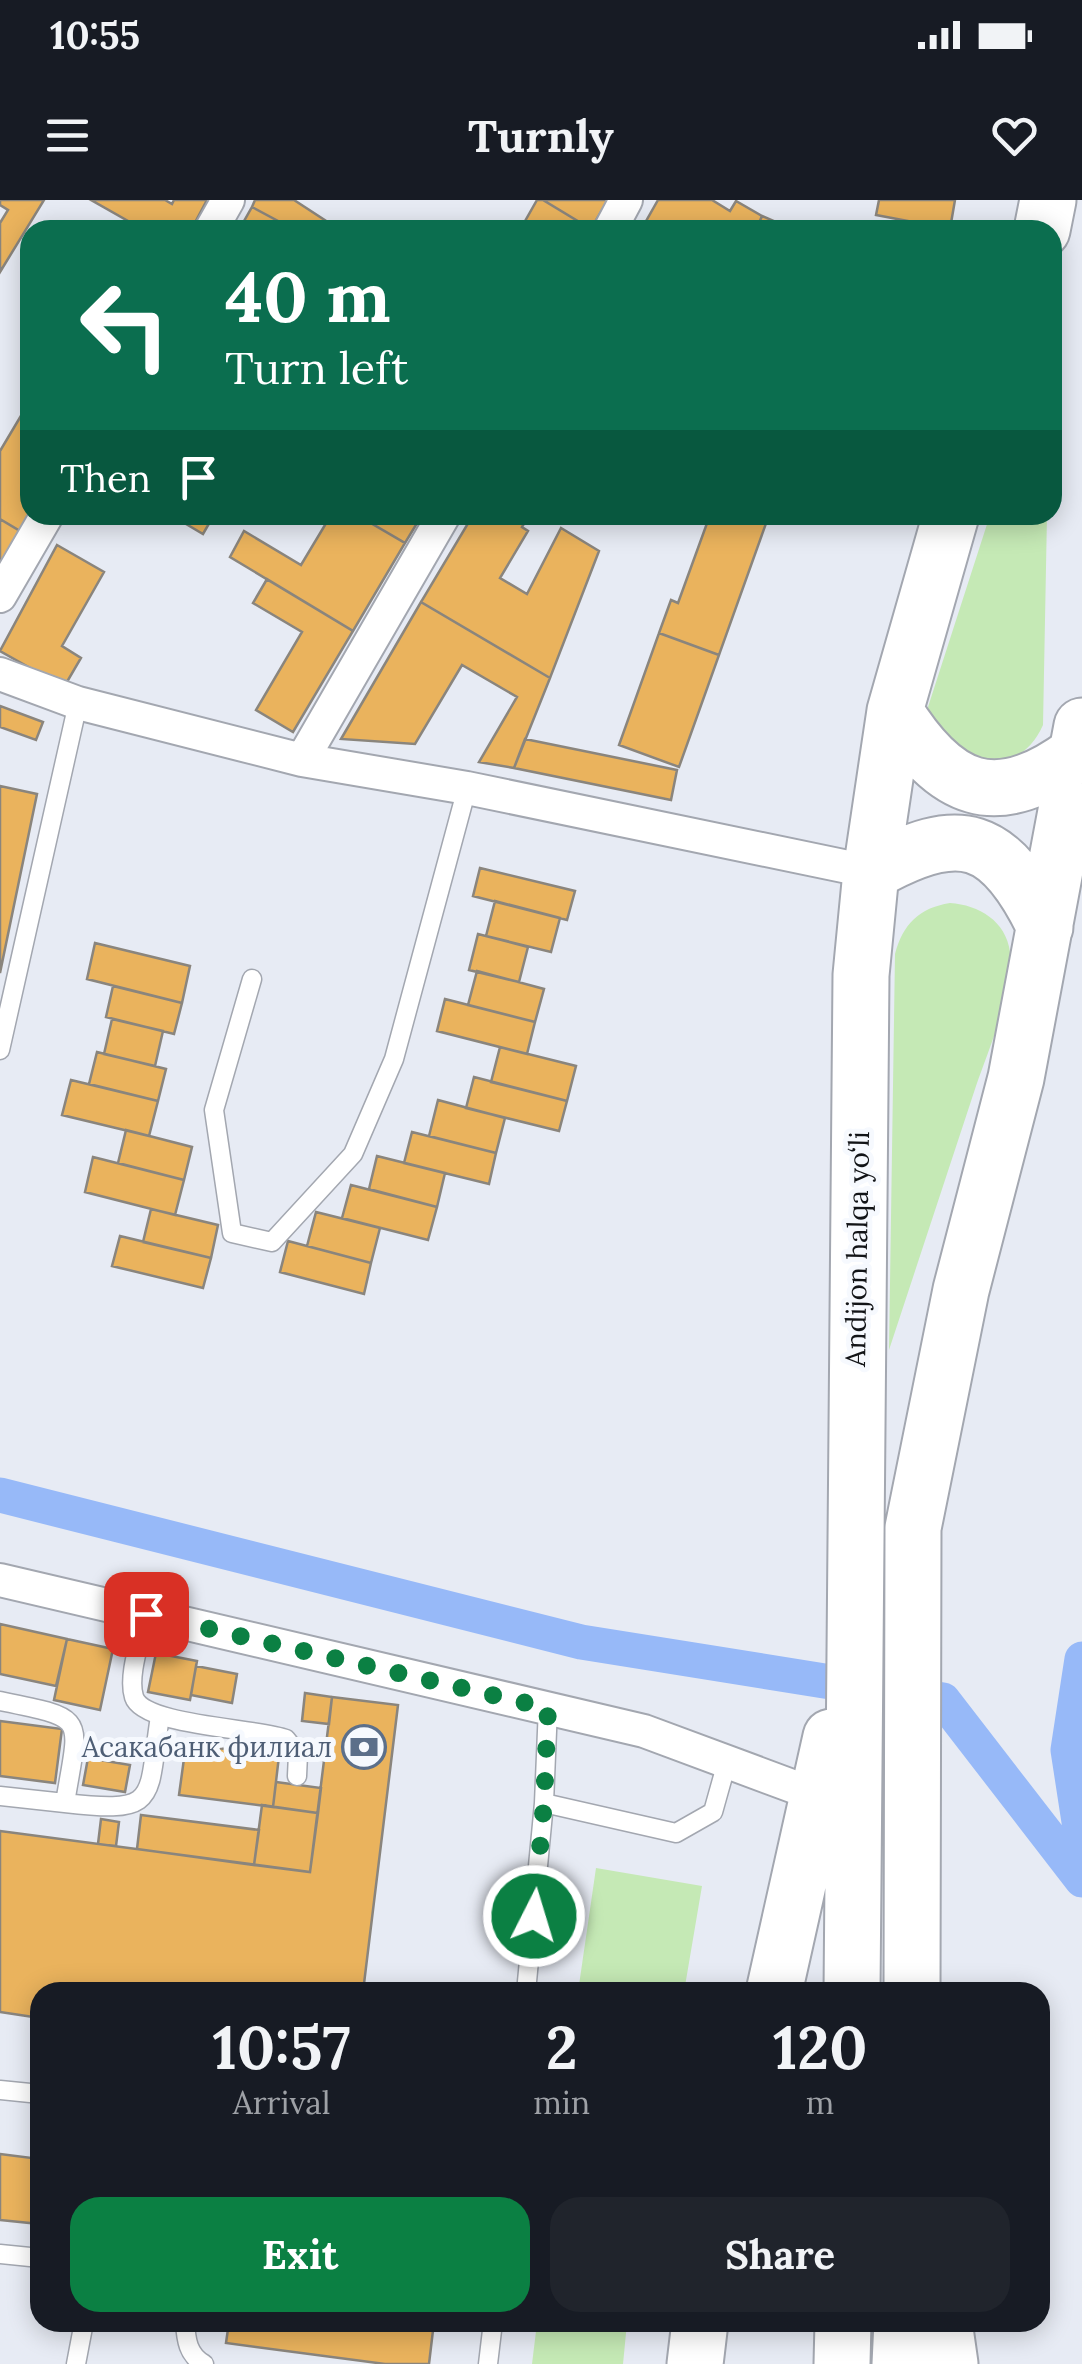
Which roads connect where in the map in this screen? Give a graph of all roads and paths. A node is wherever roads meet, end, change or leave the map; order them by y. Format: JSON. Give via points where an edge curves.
{"nodes":[{"id":1,"x":41,"y":525,"type":"edge"},
{"id":2,"x":438,"y":525,"type":"edge"},
{"id":3,"x":948,"y":525,"type":"edge"},
{"id":4,"x":0,"y":596,"type":"edge"},
{"id":5,"x":0,"y":674,"type":"edge"},
{"id":6,"x":78,"y":703,"type":"junction"},
{"id":7,"x":896,"y":711,"type":"junction"},
{"id":8,"x":1079,"y":740,"type":"edge"},
{"id":9,"x":302,"y":760,"type":"junction"},
{"id":10,"x":468,"y":788,"type":"junction"},
{"id":11,"x":872,"y":872,"type":"junction"},
{"id":12,"x":1045,"y":927,"type":"junction"},
{"id":13,"x":252,"y":978,"type":"dead end"},
{"id":14,"x":0,"y":1050,"type":"edge"},
{"id":15,"x":0,"y":1580,"type":"edge"},
{"id":16,"x":146,"y":1614,"type":"junction"},
{"id":17,"x":856,"y":1622,"type":"junction"},
{"id":18,"x":0,"y":1701,"type":"edge"},
{"id":19,"x":548,"y":1708,"type":"junction"},
{"id":20,"x":160,"y":1716,"type":"junction"},
{"id":21,"x":726,"y":1762,"type":"junction"},
{"id":22,"x":297,"y":1776,"type":"dead end"},
{"id":23,"x":0,"y":1796,"type":"edge"},
{"id":24,"x":818,"y":1796,"type":"junction"},
{"id":25,"x":66,"y":1803,"type":"junction"},
{"id":26,"x":544,"y":1803,"type":"junction"},
{"id":27,"x":527,"y":1982,"type":"edge"},
{"id":28,"x":776,"y":1982,"type":"edge"},
{"id":29,"x":852,"y":1982,"type":"edge"},
{"id":30,"x":912,"y":1982,"type":"edge"},
{"id":31,"x":0,"y":2090,"type":"edge"},
{"id":32,"x":30,"y":2093,"type":"edge"},
{"id":33,"x":0,"y":2254,"type":"edge"},
{"id":34,"x":30,"y":2257,"type":"edge"},
{"id":35,"x":82,"y":2332,"type":"edge"},
{"id":36,"x":186,"y":2332,"type":"edge"},
{"id":37,"x":492,"y":2332,"type":"edge"},
{"id":38,"x":699,"y":2332,"type":"edge"},
{"id":39,"x":843,"y":2332,"type":"edge"},
{"id":40,"x":902,"y":2332,"type":"edge"},
{"id":41,"x":945,"y":2332,"type":"edge"},
{"id":42,"x":76,"y":2364,"type":"edge"},
{"id":43,"x":204,"y":2364,"type":"edge"},
{"id":44,"x":488,"y":2364,"type":"edge"},
{"id":45,"x":695,"y":2364,"type":"edge"},
{"id":46,"x":842,"y":2364,"type":"edge"},
{"id":47,"x":900,"y":2364,"type":"edge"},
{"id":48,"x":950,"y":2364,"type":"edge"}],
"edges":[{"from":1,"to":4,"type":"street"},
{"from":2,"to":9,"type":"street"},
{"from":3,"to":7,"type":"highway","name":"Andijon halqa yo‘li"},
{"from":5,"to":6,"type":"street"},
{"from":6,"to":9,"type":"street"},
{"from":6,"to":14,"type":"lane"},
{"from":7,"to":8,"type":"highway","via":[[943,772],[976,787],[1047,776]]},
{"from":7,"to":11,"type":"highway","name":"Andijon halqa yo‘li"},
{"from":8,"to":12,"type":"highway"},
{"from":9,"to":10,"type":"street"},
{"from":10,"to":11,"type":"street"},
{"from":10,"to":13,"type":"lane","via":[[394,1060],[353,1154],[272,1242],[232,1233],[214,1110]]},
{"from":11,"to":12,"type":"highway","via":[[930,843],[984,849],[1010,868]]},
{"from":11,"to":17,"type":"highway","name":"Andijon halqa yo‘li","via":[[860,995]]},
{"from":12,"to":30,"type":"highway","via":[[913,1528]]},
{"from":15,"to":16,"type":"street"},
{"from":16,"to":19,"type":"street"},
{"from":16,"to":20,"type":"lane","via":[[132,1695],[138,1706]]},
{"from":17,"to":24,"type":"highway"},
{"from":17,"to":29,"type":"highway","name":"Andijon halqa yo‘li"},
{"from":18,"to":25,"type":"lane","via":[[70,1721],[75,1740]]},
{"from":19,"to":21,"type":"street"},
{"from":19,"to":26,"type":"lane"},
{"from":20,"to":22,"type":"lane","via":[[286,1738],[298,1754]]},
{"from":20,"to":25,"type":"lane","via":[[150,1786],[137,1802],[114,1809]]},
{"from":21,"to":24,"type":"street"},
{"from":21,"to":26,"type":"lane","via":[[714,1812],[676,1832]]},
{"from":23,"to":25,"type":"lane"},
{"from":24,"to":28,"type":"highway"},
{"from":26,"to":27,"type":"lane"},
{"from":31,"to":32,"type":"lane"},
{"from":33,"to":34,"type":"lane"},
{"from":35,"to":42,"type":"lane"},
{"from":36,"to":43,"type":"lane","via":[[192,2354]]},
{"from":37,"to":44,"type":"lane"},
{"from":38,"to":45,"type":"highway"},
{"from":39,"to":46,"type":"highway"},
{"from":40,"to":47,"type":"highway"},
{"from":41,"to":48,"type":"highway"}]}
